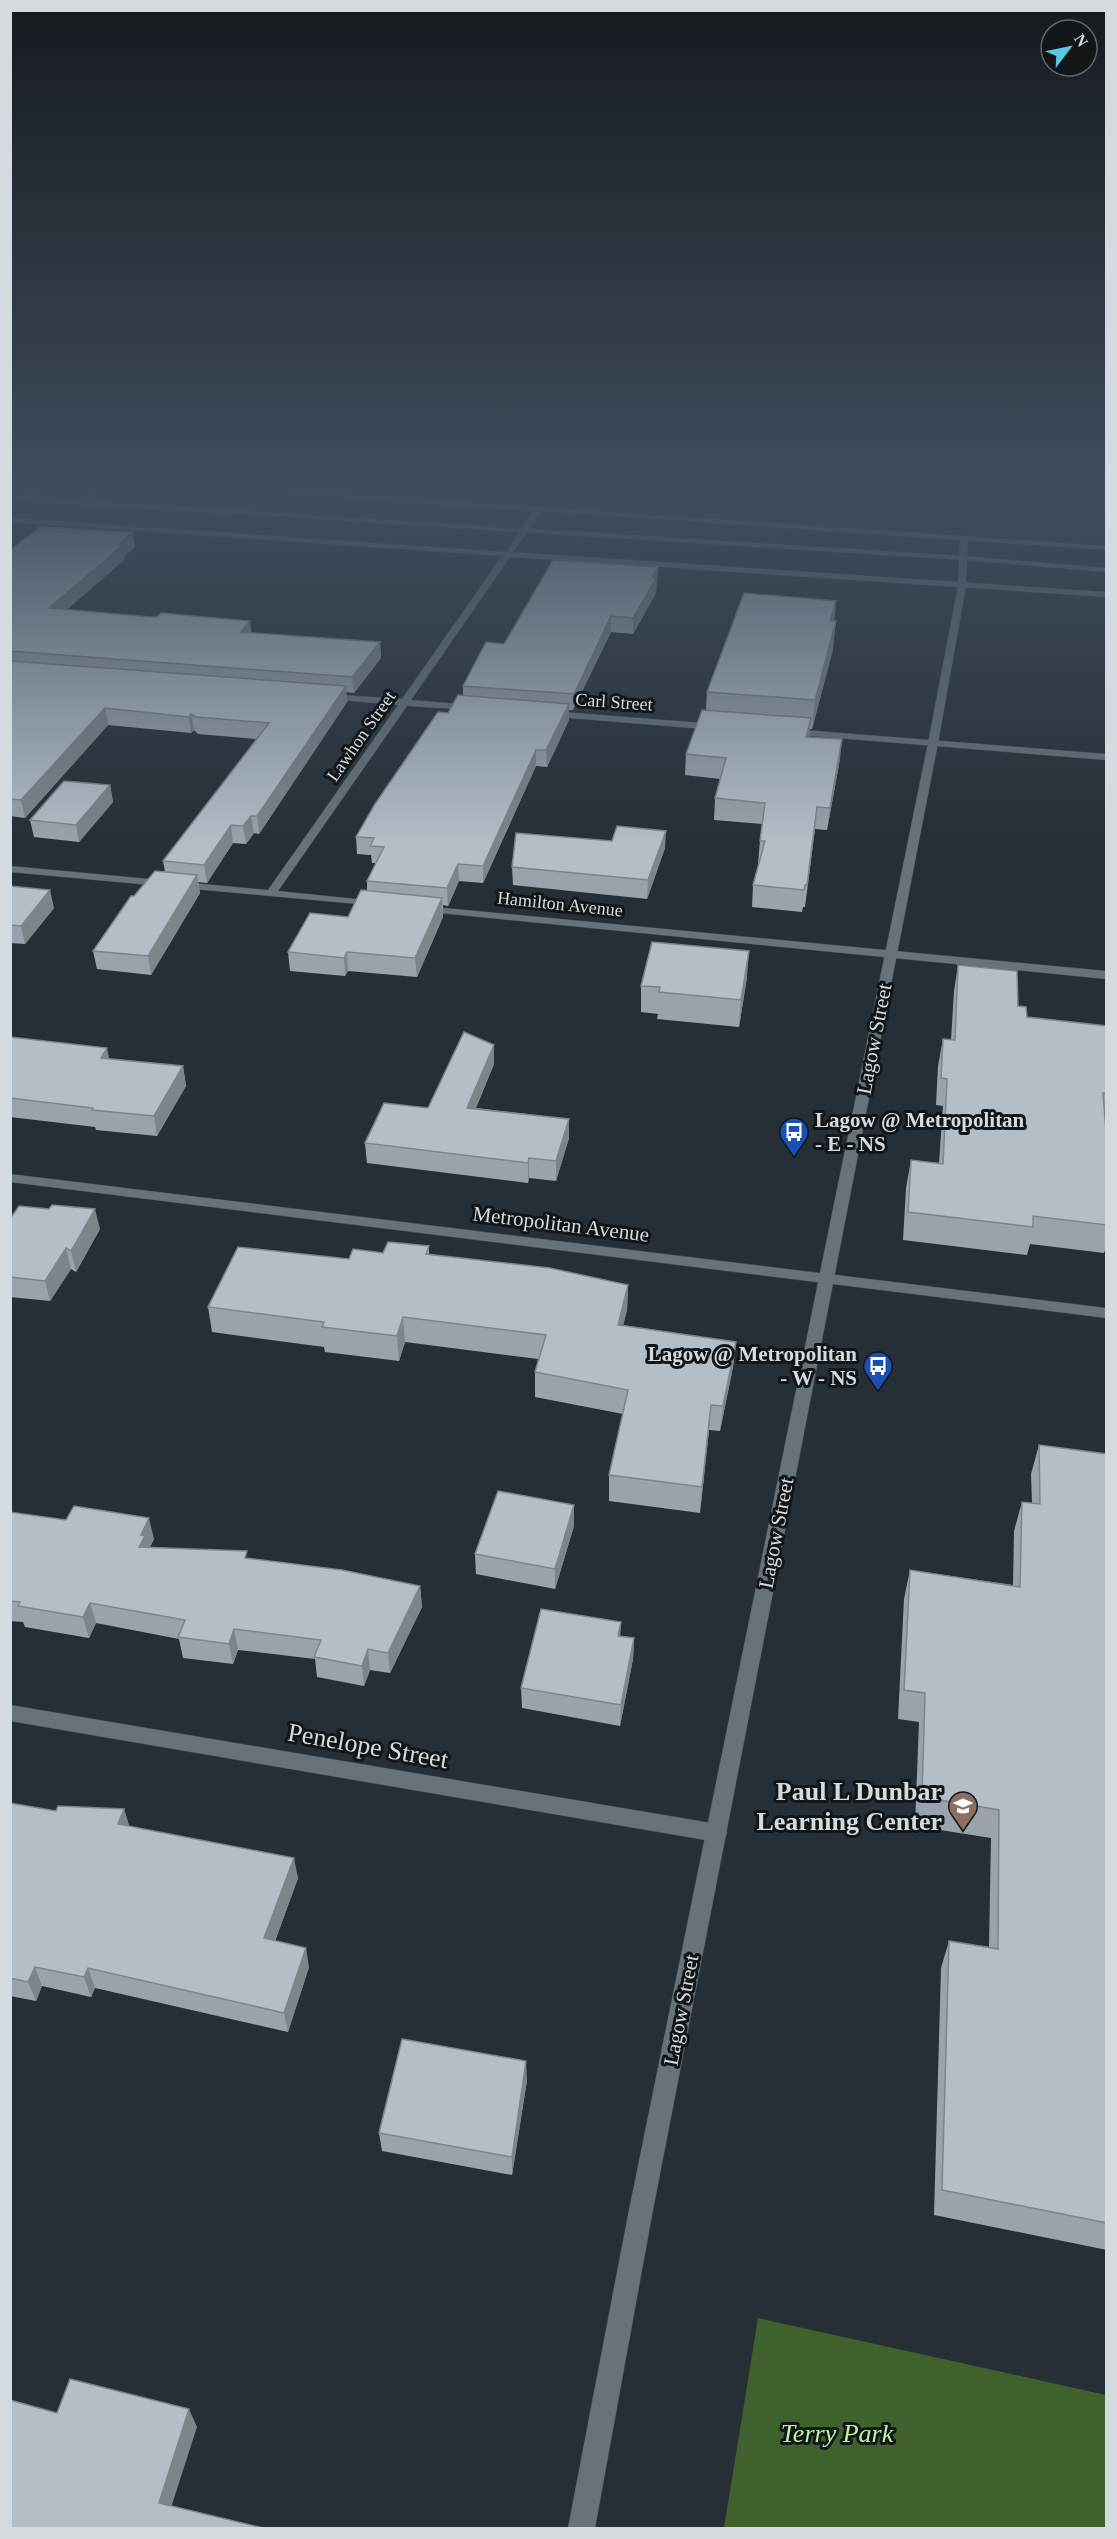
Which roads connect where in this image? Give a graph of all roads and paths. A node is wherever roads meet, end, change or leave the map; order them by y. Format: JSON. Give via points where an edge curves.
{"nodes":[{"id":1,"x":470,"y":608,"type":"edge"},
{"id":2,"x":958,"y":608,"type":"edge"},
{"id":3,"x":321,"y":696,"type":"edge"},
{"id":4,"x":404,"y":703,"type":"junction"},
{"id":5,"x":486,"y":709,"type":"edge"},
{"id":6,"x":533,"y":712,"type":"edge"},
{"id":7,"x":721,"y":727,"type":"edge"},
{"id":8,"x":780,"y":731,"type":"edge"},
{"id":9,"x":933,"y":743,"type":"junction"},
{"id":10,"x":1107,"y":757,"type":"edge"},
{"id":11,"x":10,"y":869,"type":"edge"},
{"id":12,"x":271,"y":894,"type":"junction"},
{"id":13,"x":389,"y":905,"type":"edge"},
{"id":14,"x":412,"y":908,"type":"edge"},
{"id":15,"x":890,"y":954,"type":"junction"},
{"id":16,"x":1107,"y":975,"type":"edge"},
{"id":17,"x":10,"y":1178,"type":"edge"},
{"id":18,"x":826,"y":1278,"type":"junction"},
{"id":19,"x":1107,"y":1313,"type":"edge"},
{"id":20,"x":10,"y":1713,"type":"edge"},
{"id":21,"x":717,"y":1833,"type":"junction"},
{"id":22,"x":581,"y":2529,"type":"edge"}],
"edges":[{"from":1,"to":4,"type":"street","name":"Lawhon Street"},
{"from":2,"to":9,"type":"street","name":"Lagow Street"},
{"from":3,"to":4,"type":"street"},
{"from":4,"to":5,"type":"street"},
{"from":4,"to":12,"type":"street","name":"Lawhon Street"},
{"from":6,"to":7,"type":"street","name":"Carl Street"},
{"from":8,"to":9,"type":"street"},
{"from":9,"to":10,"type":"street"},
{"from":9,"to":15,"type":"street","name":"Lagow Street"},
{"from":11,"to":12,"type":"street"},
{"from":12,"to":13,"type":"street"},
{"from":14,"to":15,"type":"street","name":"Hamilton Avenue"},
{"from":15,"to":16,"type":"street","name":"Hamilton Avenue"},
{"from":15,"to":18,"type":"street","name":"Lagow Street"},
{"from":17,"to":18,"type":"street","name":"Metropolitan Avenue"},
{"from":18,"to":19,"type":"street","name":"Metropolitan Avenue"},
{"from":18,"to":21,"type":"street","name":"Lagow Street"},
{"from":20,"to":21,"type":"street","name":"Penelope Street"},
{"from":21,"to":22,"type":"street","name":"Lagow Street"}]}
